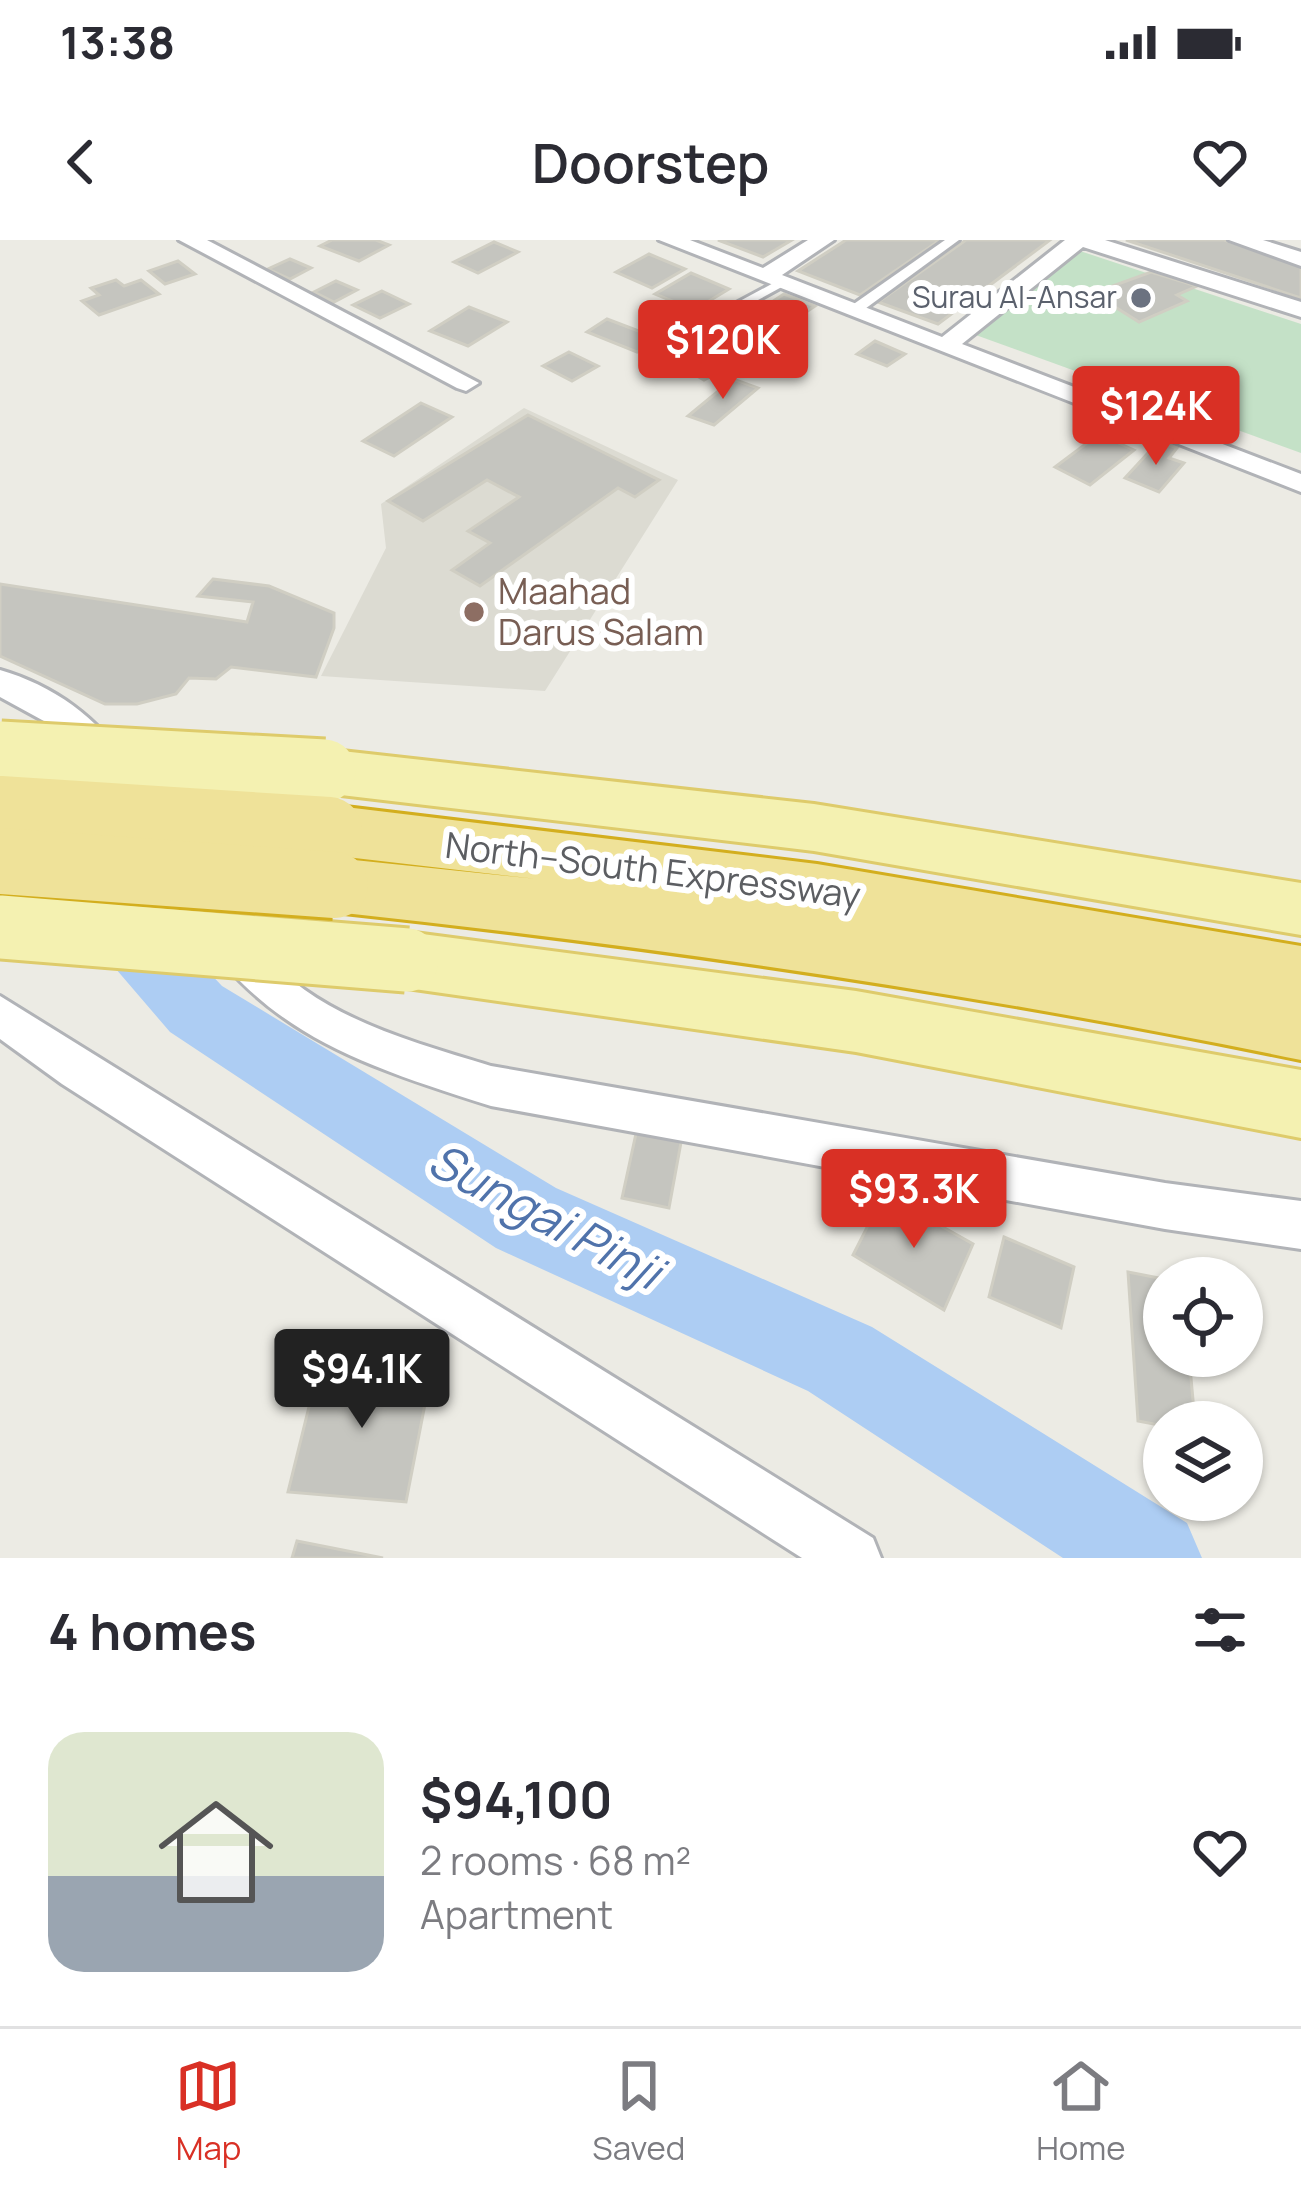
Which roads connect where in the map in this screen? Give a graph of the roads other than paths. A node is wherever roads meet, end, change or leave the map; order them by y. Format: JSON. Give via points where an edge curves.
{"nodes":[{"id":1,"x":190,"y":240,"type":"edge"},
{"id":2,"x":823,"y":240,"type":"edge"},
{"id":3,"x":953,"y":240,"type":"edge"},
{"id":4,"x":1081,"y":240,"type":"edge"},
{"id":5,"x":1240,"y":240,"type":"edge"},
{"id":6,"x":684,"y":242,"type":"edge"},
{"id":7,"x":1301,"y":259,"type":"edge"},
{"id":8,"x":774,"y":280,"type":"junction"},
{"id":9,"x":853,"y":310,"type":"junction"},
{"id":10,"x":1301,"y":310,"type":"edge"},
{"id":11,"x":682,"y":336,"type":"dead end"},
{"id":12,"x":945,"y":346,"type":"junction"},
{"id":13,"x":466,"y":383,"type":"dead end"},
{"id":14,"x":1301,"y":484,"type":"edge"},
{"id":15,"x":0,"y":682,"type":"edge"},
{"id":16,"x":0,"y":753,"type":"edge"},
{"id":17,"x":0,"y":809,"type":"edge"},
{"id":18,"x":330,"y":829,"type":"junction"},
{"id":19,"x":0,"y":861,"type":"edge"},
{"id":20,"x":1301,"y":909,"type":"edge"},
{"id":21,"x":0,"y":927,"type":"edge"},
{"id":22,"x":1301,"y":976,"type":"edge"},
{"id":23,"x":0,"y":1015,"type":"edge"},
{"id":24,"x":1301,"y":1028,"type":"edge"},
{"id":25,"x":1301,"y":1104,"type":"edge"},
{"id":26,"x":1301,"y":1225,"type":"edge"},
{"id":27,"x":853,"y":1558,"type":"edge"}],
"edges":[{"from":1,"to":13,"type":"street"},
{"from":2,"to":8,"type":"street"},
{"from":3,"to":9,"type":"lane"},
{"from":4,"to":10,"type":"street"},
{"from":4,"to":12,"type":"street"},
{"from":5,"to":7,"type":"street"},
{"from":6,"to":8,"type":"street"},
{"from":8,"to":9,"type":"street"},
{"from":8,"to":11,"type":"lane"},
{"from":9,"to":12,"type":"street"},
{"from":12,"to":14,"type":"street"},
{"from":15,"to":26,"type":"street","via":[[90,738],[262,979],[366,1043],[491,1086]]},
{"from":16,"to":18,"type":"main road","bridge":true},
{"from":17,"to":18,"type":"highway","name":"North–South Expressway","bridge":true},
{"from":18,"to":19,"type":"highway","name":"North–South Expressway","bridge":true},
{"from":18,"to":20,"type":"main road","via":[[790,823]]},
{"from":18,"to":22,"type":"highway","name":"North–South Expressway","via":[[828,891]]},
{"from":18,"to":24,"type":"highway","name":"North–South Expressway","via":[[520,904],[800,941]]},
{"from":21,"to":25,"type":"main road","bridge":true,"via":[[639,988],[934,1032]]},
{"from":23,"to":27,"type":"street"}]}
